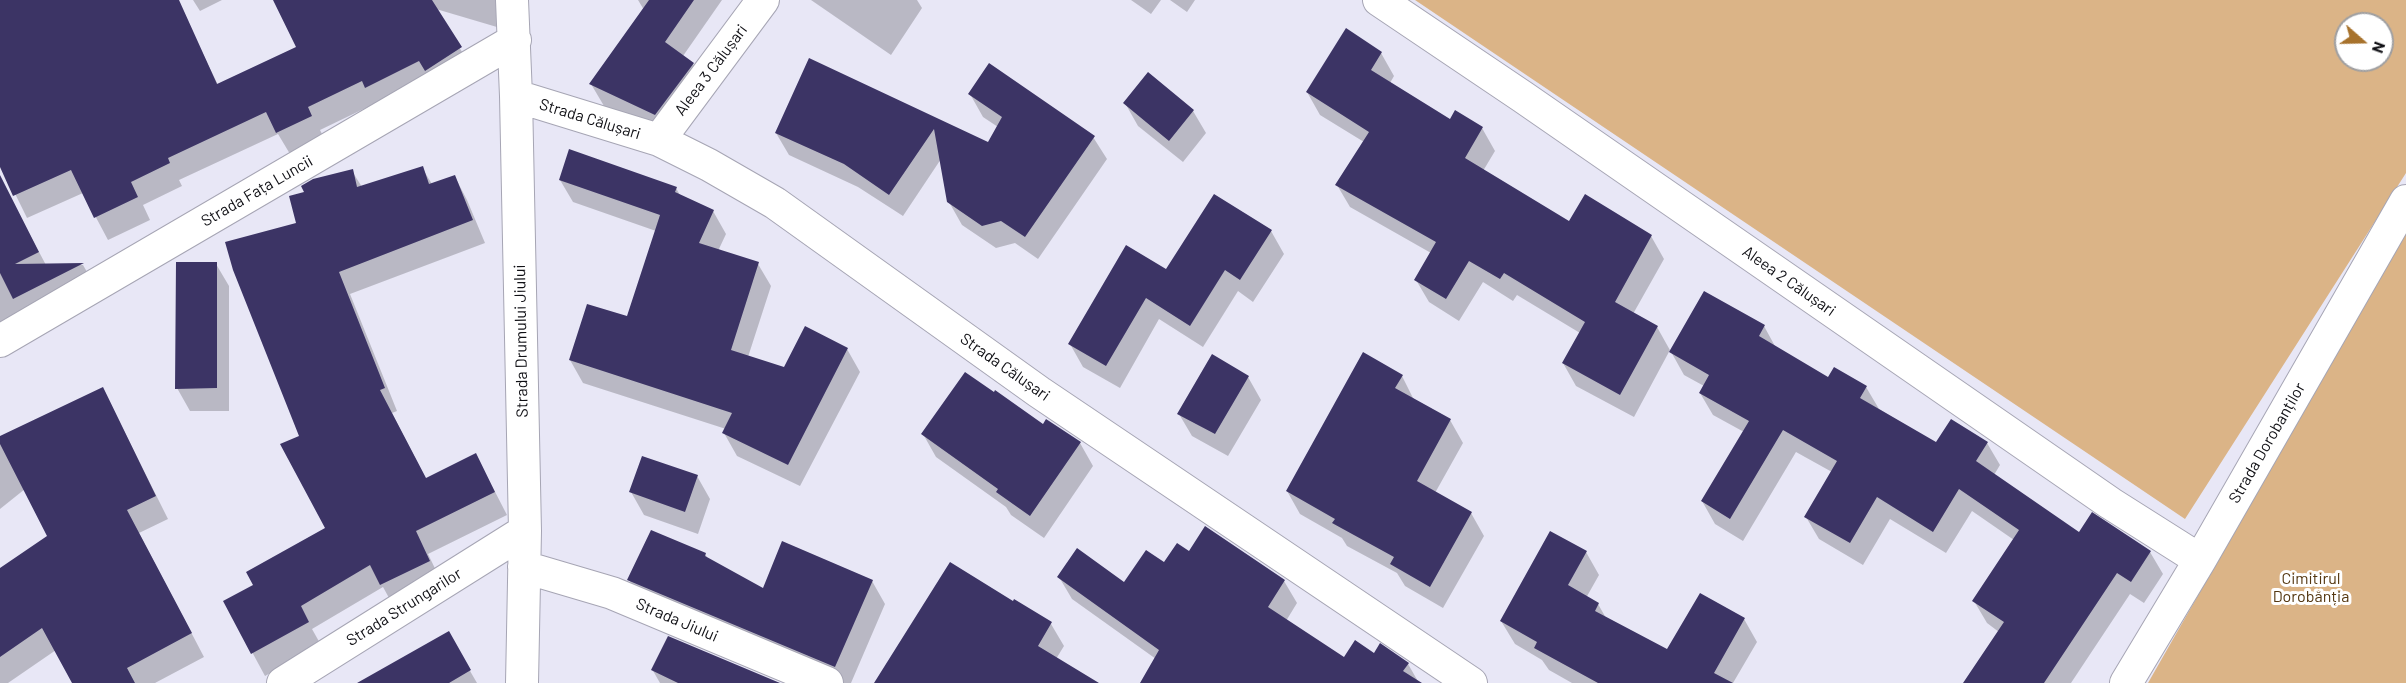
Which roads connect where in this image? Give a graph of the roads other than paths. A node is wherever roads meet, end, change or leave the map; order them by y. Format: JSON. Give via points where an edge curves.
{"nodes":[{"id":1,"x":512,"y":0,"type":"edge"},
{"id":2,"x":763,"y":0,"type":"edge"},
{"id":3,"x":1379,"y":0,"type":"edge"},
{"id":4,"x":515,"y":40,"type":"junction"},
{"id":5,"x":516,"y":96,"type":"junction"},
{"id":6,"x":659,"y":140,"type":"junction"},
{"id":7,"x":2406,"y":201,"type":"edge"},
{"id":8,"x":0,"y":341,"type":"edge"},
{"id":9,"x":525,"y":531,"type":"junction"},
{"id":10,"x":2200,"y":560,"type":"junction"},
{"id":11,"x":524,"y":567,"type":"junction"},
{"id":12,"x":283,"y":683,"type":"edge"},
{"id":13,"x":522,"y":683,"type":"edge"},
{"id":14,"x":827,"y":683,"type":"edge"},
{"id":15,"x":1471,"y":683,"type":"edge"},
{"id":16,"x":2126,"y":683,"type":"edge"}],
"edges":[{"from":1,"to":4,"type":"street","name":"Strada Drumului Jiului"},
{"from":2,"to":6,"type":"street","name":"Aleea 3 Călușari"},
{"from":3,"to":10,"type":"street","name":"Aleea 2 Călușari","via":[[2110,503]]},
{"from":4,"to":5,"type":"street","name":"Strada Drumului Jiului"},
{"from":4,"to":8,"type":"street","name":"Strada Fața Luncii"},
{"from":5,"to":6,"type":"street","name":"Strada Călușari"},
{"from":5,"to":9,"type":"street","name":"Strada Drumului Jiului"},
{"from":6,"to":15,"type":"street","name":"Strada Călușari","via":[[775,203],[1039,392]]},
{"from":7,"to":10,"type":"street","name":"Strada Dorobanților"},
{"from":9,"to":11,"type":"street","name":"Strada Drumului Jiului"},
{"from":9,"to":12,"type":"street","name":"Strada Strungarilor"},
{"from":10,"to":16,"type":"street","name":"Strada Dorobanților"},
{"from":11,"to":13,"type":"street","name":"Strada Drumului Jiului"},
{"from":11,"to":14,"type":"street","name":"Strada Jiului","via":[[612,593]]}]}
